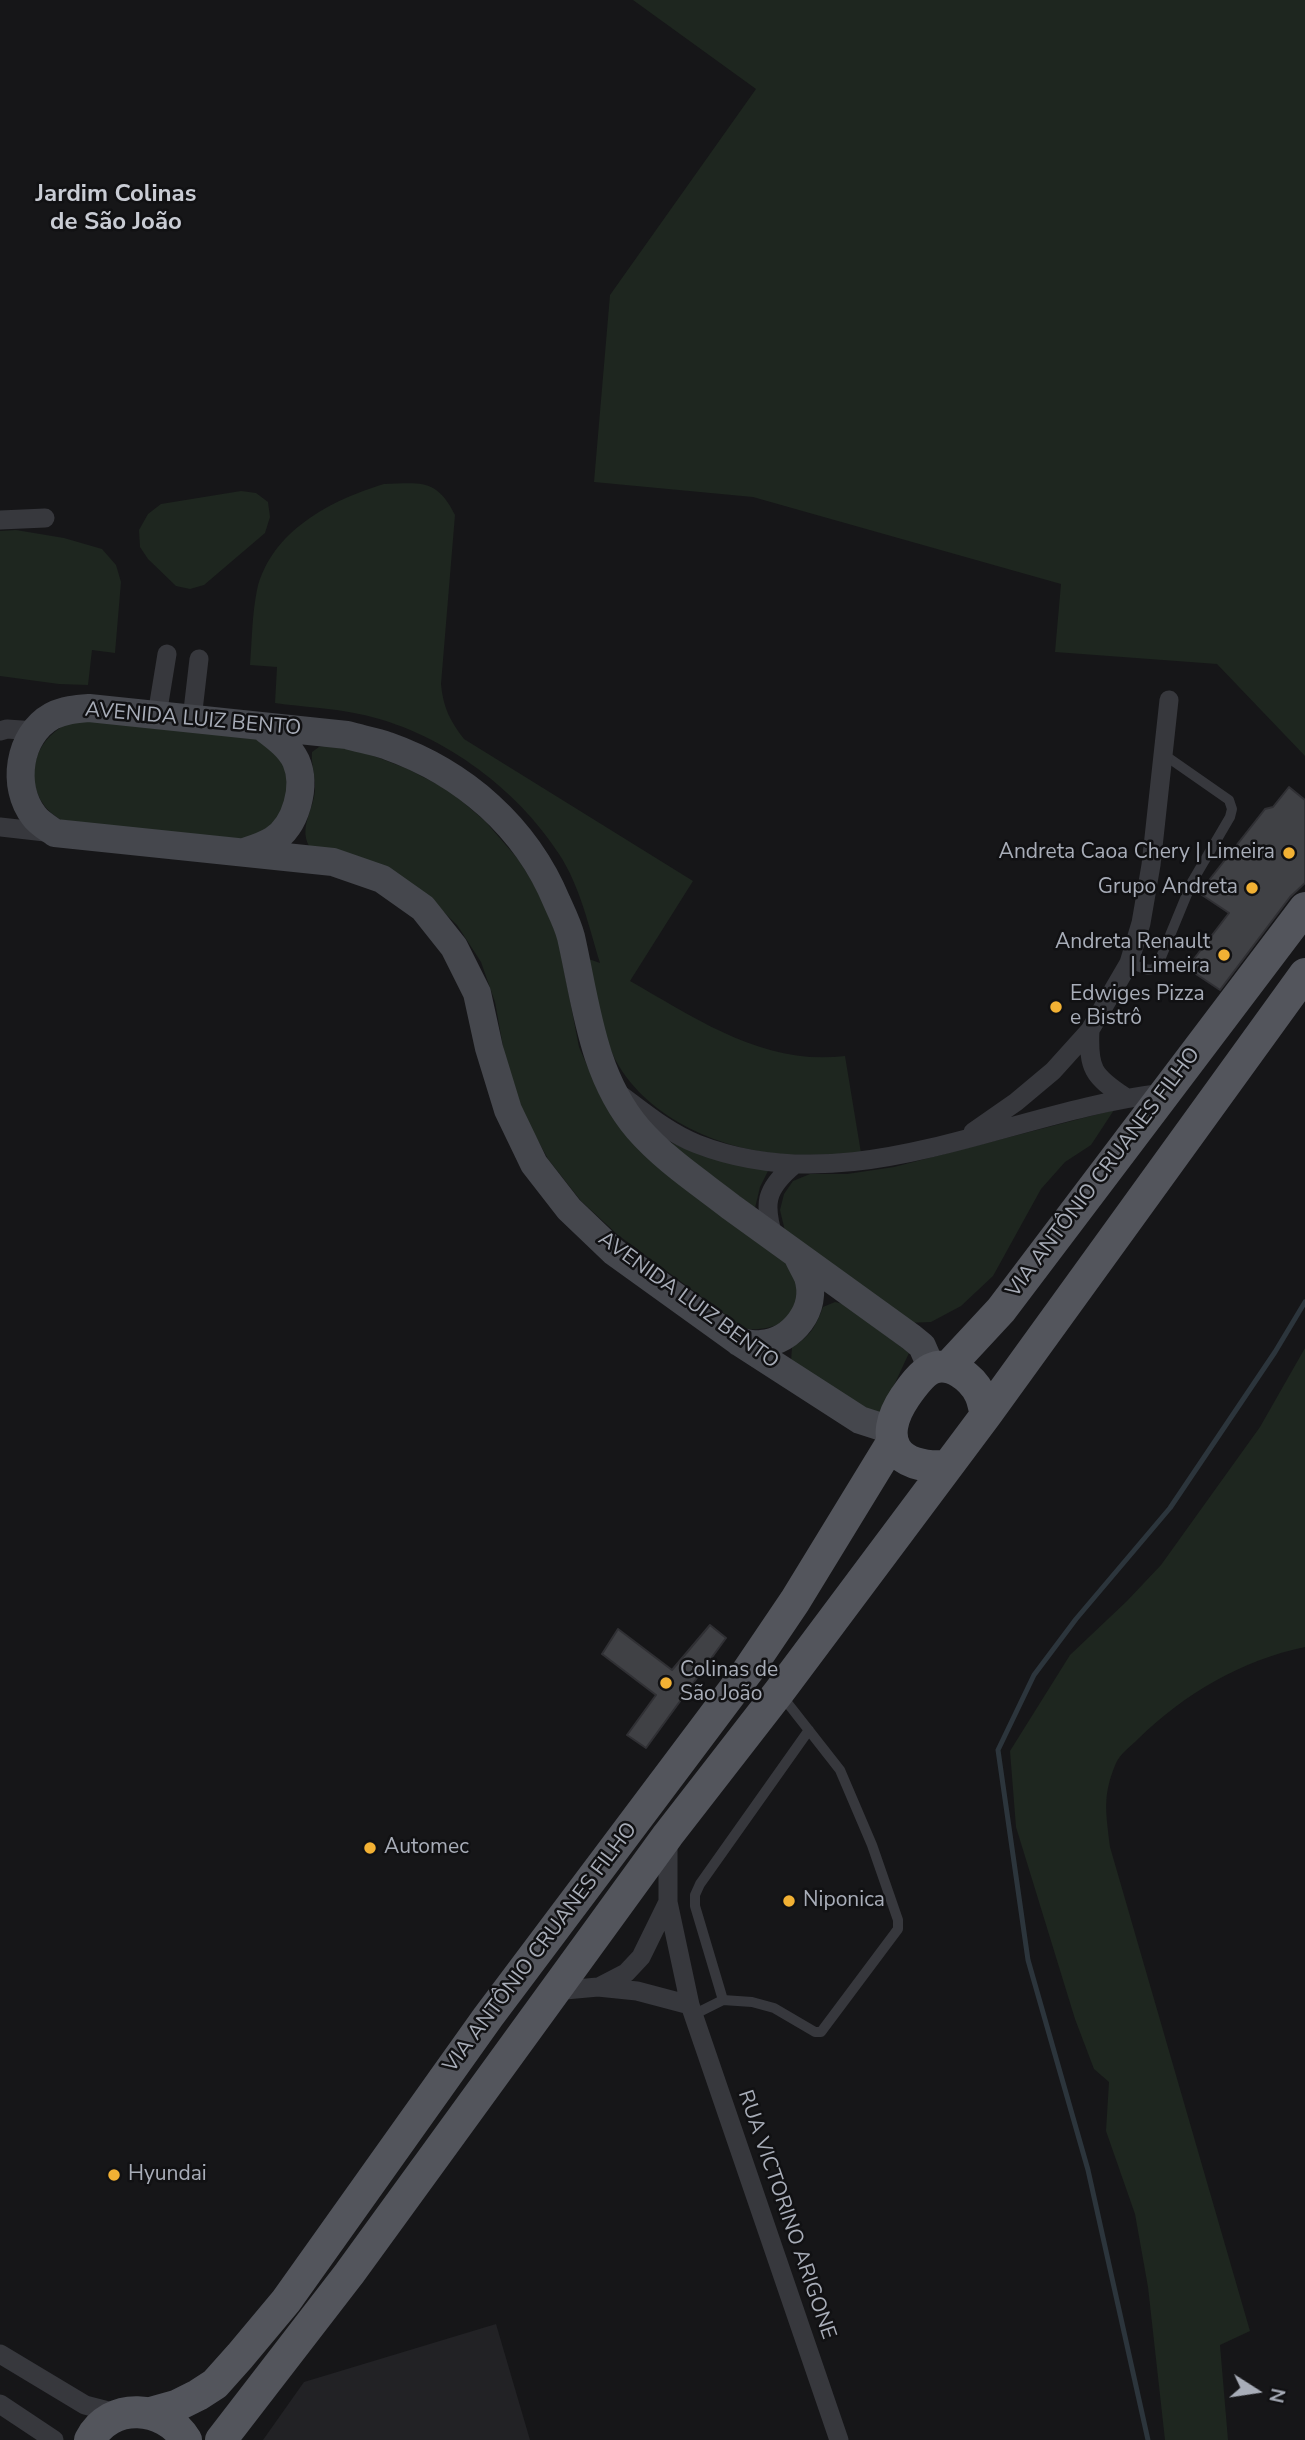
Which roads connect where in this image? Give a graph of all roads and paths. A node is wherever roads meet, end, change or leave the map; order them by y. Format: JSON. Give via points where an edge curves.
{"nodes":[{"id":1,"x":45,"y":518,"type":"dead end"},
{"id":2,"x":0,"y":520,"type":"edge"},
{"id":3,"x":167,"y":654,"type":"dead end"},
{"id":4,"x":199,"y":659,"type":"dead end"},
{"id":5,"x":1169,"y":700,"type":"dead end"},
{"id":6,"x":157,"y":715,"type":"junction"},
{"id":7,"x":192,"y":719,"type":"junction"},
{"id":8,"x":261,"y":726,"type":"junction"},
{"id":9,"x":0,"y":731,"type":"edge"},
{"id":10,"x":36,"y":732,"type":"junction"},
{"id":11,"x":1163,"y":754,"type":"junction"},
{"id":12,"x":0,"y":827,"type":"edge"},
{"id":13,"x":55,"y":833,"type":"junction"},
{"id":14,"x":247,"y":851,"type":"junction"},
{"id":15,"x":1305,"y":908,"type":"edge"},
{"id":16,"x":1129,"y":963,"type":"junction"},
{"id":17,"x":1305,"y":974,"type":"edge"},
{"id":18,"x":1090,"y":1030,"type":"junction"},
{"id":19,"x":612,"y":1088,"type":"junction"},
{"id":20,"x":1165,"y":1093,"type":"junction"},
{"id":21,"x":1125,"y":1097,"type":"junction"},
{"id":22,"x":964,"y":1139,"type":"junction"},
{"id":23,"x":794,"y":1165,"type":"junction"},
{"id":24,"x":774,"y":1238,"type":"junction"},
{"id":25,"x":798,"y":1257,"type":"junction"},
{"id":26,"x":739,"y":1342,"type":"junction"},
{"id":27,"x":940,"y":1367,"type":"junction"},
{"id":28,"x":986,"y":1415,"type":"junction"},
{"id":29,"x":891,"y":1437,"type":"junction"},
{"id":30,"x":947,"y":1466,"type":"junction"},
{"id":31,"x":779,"y":1692,"type":"junction"},
{"id":32,"x":809,"y":1730,"type":"junction"},
{"id":33,"x":668,"y":1835,"type":"junction"},
{"id":34,"x":668,"y":1902,"type":"junction"},
{"id":35,"x":598,"y":1987,"type":"junction"},
{"id":36,"x":554,"y":1992,"type":"junction"},
{"id":37,"x":723,"y":2000,"type":"junction"},
{"id":38,"x":691,"y":2010,"type":"junction"},
{"id":39,"x":0,"y":2354,"type":"edge"},
{"id":40,"x":0,"y":2404,"type":"edge"},
{"id":41,"x":136,"y":2413,"type":"junction"},
{"id":42,"x":54,"y":2440,"type":"edge"},
{"id":43,"x":90,"y":2440,"type":"edge"},
{"id":44,"x":186,"y":2440,"type":"edge"},
{"id":45,"x":221,"y":2440,"type":"edge"},
{"id":46,"x":839,"y":2440,"type":"edge"}],
"edges":[{"from":1,"to":2,"type":"street"},
{"from":3,"to":6,"type":"street"},
{"from":4,"to":7,"type":"street"},
{"from":5,"to":11,"type":"street"},
{"from":6,"to":7,"type":"street","name":"AVENIDA LUIZ BENTO"},
{"from":6,"to":10,"type":"street","name":"AVENIDA LUIZ BENTO","via":[[68,710],[50,717]]},
{"from":7,"to":8,"type":"street","name":"AVENIDA LUIZ BENTO"},
{"from":8,"to":14,"type":"street","via":[[296,761],[300,785],[290,824],[275,839]]},
{"from":8,"to":19,"type":"street","name":"AVENIDA LUIZ BENTO","via":[[347,735],[387,745],[438,768],[478,796],[521,837],[550,884],[570,933],[595,1049]]},
{"from":9,"to":10,"type":"street"},
{"from":10,"to":13,"type":"street","name":"AVENIDA LUIZ BENTO","via":[[24,751],[19,773],[22,792],[34,816]]},
{"from":11,"to":16,"type":"street","via":[[1151,865]]},
{"from":11,"to":16,"type":"lane","via":[[1228,800],[1232,808],[1192,882],[1159,962],[1148,970]]},
{"from":12,"to":13,"type":"street"},
{"from":13,"to":14,"type":"street","name":"AVENIDA LUIZ BENTO"},
{"from":14,"to":26,"type":"street","name":"AVENIDA LUIZ BENTO","via":[[333,862],[382,879],[423,908],[454,947],[477,993],[508,1110],[534,1164],[569,1209],[614,1252]]},
{"from":15,"to":20,"type":"main road","name":"VIA ANTÔNIO CRUANES FILHO"},
{"from":16,"to":18,"type":"street"},
{"from":17,"to":28,"type":"main road","name":"VIA ANTÔNIO CRUANES FILHO"},
{"from":18,"to":21,"type":"street","via":[[1088,1056],[1096,1073]]},
{"from":18,"to":22,"type":"street","via":[[1053,1071]]},
{"from":19,"to":23,"type":"street","via":[[695,1143],[735,1156]]},
{"from":19,"to":24,"type":"street","name":"AVENIDA LUIZ BENTO","via":[[637,1128],[668,1159]]},
{"from":20,"to":21,"type":"street"},
{"from":20,"to":27,"type":"main road","name":"VIA ANTÔNIO CRUANES FILHO","via":[[1001,1310]]},
{"from":21,"to":22,"type":"street"},
{"from":22,"to":23,"type":"street","via":[[853,1163]]},
{"from":23,"to":24,"type":"street","via":[[768,1195],[766,1216]]},
{"from":24,"to":25,"type":"street","name":"AVENIDA LUIZ BENTO"},
{"from":25,"to":26,"type":"street","via":[[810,1292],[797,1327],[781,1339],[760,1345]]},
{"from":25,"to":27,"type":"street","name":"AVENIDA LUIZ BENTO","via":[[911,1337]]},
{"from":26,"to":29,"type":"street","name":"AVENIDA LUIZ BENTO"},
{"from":27,"to":28,"type":"main road","via":[[967,1377],[981,1394]]},
{"from":27,"to":29,"type":"main road","via":[[914,1385],[900,1405]]},
{"from":28,"to":30,"type":"main road"},
{"from":29,"to":30,"type":"main road","via":[[902,1456],[916,1464]]},
{"from":29,"to":41,"type":"main road","name":"VIA ANTÔNIO CRUANES FILHO","via":[[795,1601],[747,1672],[488,2017],[285,2301],[215,2384],[187,2400]]},
{"from":30,"to":31,"type":"main road","name":"VIA ANTÔNIO CRUANES FILHO"},
{"from":31,"to":32,"type":"lane"},
{"from":31,"to":33,"type":"main road","name":"VIA ANTÔNIO CRUANES FILHO"},
{"from":32,"to":37,"type":"lane","via":[[695,1895]]},
{"from":32,"to":37,"type":"lane","via":[[840,1770],[851,1793],[898,1929],[821,2032],[774,2008]]},
{"from":33,"to":34,"type":"street","name":"RUA VICTORINO ARIGONE"},
{"from":33,"to":36,"type":"main road","name":"VIA ANTÔNIO CRUANES FILHO"},
{"from":34,"to":35,"type":"street","via":[[640,1957],[626,1973]]},
{"from":34,"to":38,"type":"street","name":"RUA VICTORINO ARIGONE"},
{"from":35,"to":36,"type":"street"},
{"from":35,"to":38,"type":"street","via":[[638,1991]]},
{"from":36,"to":45,"type":"main road","name":"VIA ANTÔNIO CRUANES FILHO","via":[[349,2274]]},
{"from":37,"to":38,"type":"lane"},
{"from":38,"to":46,"type":"street","name":"RUA VICTORINO ARIGONE"},
{"from":39,"to":41,"type":"street","via":[[85,2405]]},
{"from":40,"to":42,"type":"street"},
{"from":41,"to":43,"type":"main road","name":"VIA ANTÔNIO CRUANES FILHO","via":[[105,2423]]},
{"from":41,"to":44,"type":"main road","via":[[167,2420]]}]}
